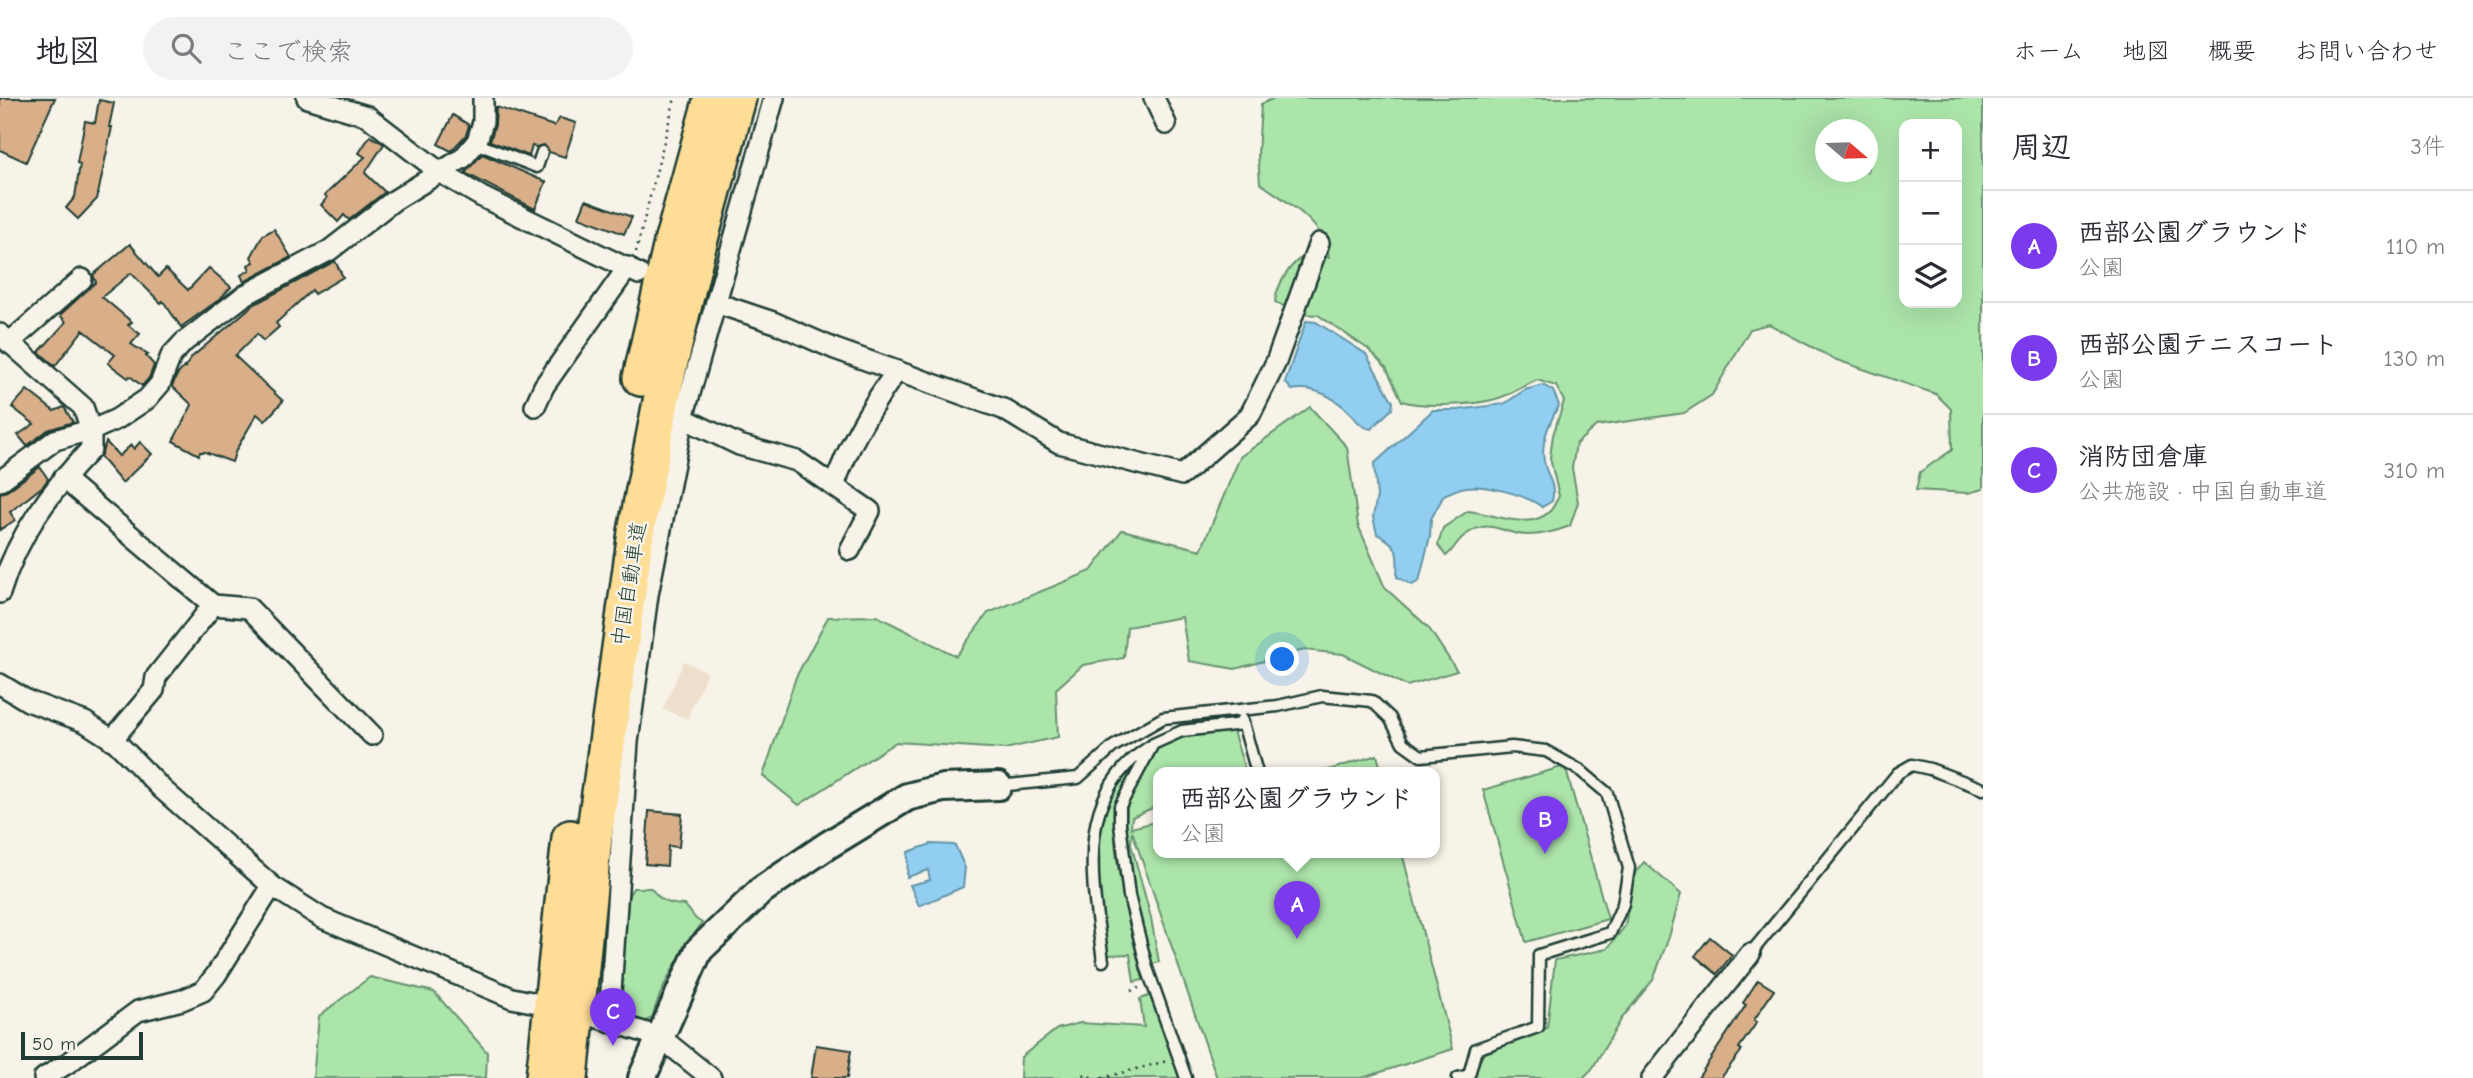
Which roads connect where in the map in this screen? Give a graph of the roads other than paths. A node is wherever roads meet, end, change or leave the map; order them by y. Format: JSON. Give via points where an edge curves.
{"nodes":[{"id":1,"x":307,"y":98,"type":"edge"},
{"id":2,"x":483,"y":98,"type":"edge"},
{"id":3,"x":712,"y":98,"type":"edge"},
{"id":4,"x":738,"y":98,"type":"edge"},
{"id":5,"x":775,"y":98,"type":"edge"},
{"id":6,"x":1154,"y":98,"type":"edge"},
{"id":7,"x":1166,"y":124,"type":"dead end"},
{"id":8,"x":475,"y":143,"type":"junction"},
{"id":9,"x":542,"y":152,"type":"dead end"},
{"id":10,"x":441,"y":173,"type":"junction"},
{"id":11,"x":1319,"y":243,"type":"dead end"},
{"id":12,"x":82,"y":279,"type":"dead end"},
{"id":13,"x":716,"y":303,"type":"junction"},
{"id":14,"x":4,"y":338,"type":"edge"},
{"id":15,"x":897,"y":371,"type":"junction"},
{"id":16,"x":535,"y":406,"type":"dead end"},
{"id":17,"x":683,"y":418,"type":"junction"},
{"id":18,"x":92,"y":430,"type":"junction"},
{"id":19,"x":63,"y":478,"type":"junction"},
{"id":20,"x":0,"y":481,"type":"edge"},
{"id":21,"x":834,"y":486,"type":"junction"},
{"id":22,"x":850,"y":551,"type":"dead end"},
{"id":23,"x":0,"y":593,"type":"edge"},
{"id":24,"x":213,"y":605,"type":"junction"},
{"id":25,"x":0,"y":684,"type":"edge"},
{"id":26,"x":1239,"y":709,"type":"junction"},
{"id":27,"x":1243,"y":724,"type":"junction"},
{"id":28,"x":372,"y":735,"type":"dead end"},
{"id":29,"x":112,"y":740,"type":"junction"},
{"id":30,"x":1153,"y":744,"type":"junction"},
{"id":31,"x":1255,"y":767,"type":"edge"},
{"id":32,"x":998,"y":786,"type":"joint"},
{"id":33,"x":1983,"y":789,"type":"edge"},
{"id":34,"x":272,"y":886,"type":"junction"},
{"id":35,"x":1750,"y":954,"type":"joint"},
{"id":36,"x":1103,"y":961,"type":"dead end"},
{"id":37,"x":532,"y":1002,"type":"dead end"},
{"id":38,"x":660,"y":1037,"type":"junction"},
{"id":39,"x":44,"y":1078,"type":"edge"},
{"id":40,"x":544,"y":1078,"type":"edge"},
{"id":41,"x":570,"y":1078,"type":"edge"},
{"id":42,"x":642,"y":1078,"type":"edge"},
{"id":43,"x":711,"y":1078,"type":"edge"},
{"id":44,"x":1186,"y":1078,"type":"edge"},
{"id":45,"x":1458,"y":1078,"type":"edge"},
{"id":46,"x":1652,"y":1078,"type":"edge"}],
"edges":[{"from":1,"to":10,"type":"street","via":[[367,116]]},
{"from":2,"to":8,"type":"street"},
{"from":3,"to":40,"type":"highway","name":"中国自動車道","via":[[672,243],[614,530],[570,834]]},
{"from":4,"to":41,"type":"highway","name":"中国自動車道","via":[[663,391],[636,532],[594,836]]},
{"from":5,"to":13,"type":"street"},
{"from":6,"to":7,"type":"street"},
{"from":8,"to":9,"type":"lane","via":[[537,167]]},
{"from":8,"to":10,"type":"street"},
{"from":10,"to":16,"type":"street","via":[[633,270],[544,386]]},
{"from":10,"to":18,"type":"street","via":[[393,201],[330,250],[245,295],[184,342],[147,399]]},
{"from":11,"to":15,"type":"street","via":[[1276,362],[1250,415],[1182,475],[1059,443],[1003,409]]},
{"from":12,"to":14,"type":"street"},
{"from":13,"to":15,"type":"street"},
{"from":13,"to":17,"type":"street"},
{"from":14,"to":18,"type":"street","via":[[83,407]]},
{"from":15,"to":21,"type":"street","via":[[870,408]]},
{"from":17,"to":21,"type":"street","via":[[738,445],[797,461]]},
{"from":17,"to":38,"type":"street","via":[[648,594],[628,742],[603,1019]]},
{"from":18,"to":19,"type":"street","via":[[91,449]]},
{"from":18,"to":20,"type":"street","via":[[55,440]]},
{"from":19,"to":23,"type":"street","via":[[21,537]]},
{"from":19,"to":24,"type":"street"},
{"from":21,"to":22,"type":"street","via":[[870,511]]},
{"from":24,"to":28,"type":"street","via":[[249,608]]},
{"from":24,"to":29,"type":"street","via":[[156,677],[154,690]]},
{"from":25,"to":29,"type":"street","via":[[28,701],[85,722]]},
{"from":26,"to":27,"type":"lane"},
{"from":26,"to":32,"type":"lane","via":[[1163,718],[1114,746],[1078,778]]},
{"from":26,"to":45,"type":"lane","via":[[1322,696],[1372,702],[1390,718],[1403,743],[1421,756],[1512,747],[1546,751],[1607,793],[1629,868],[1623,904],[1610,933],[1539,955],[1538,1027],[1476,1049],[1469,1075]]},
{"from":27,"to":30,"type":"lane","via":[[1182,731]]},
{"from":27,"to":31,"type":"lane"},
{"from":29,"to":34,"type":"street"},
{"from":30,"to":36,"type":"lane","via":[[1131,758],[1117,775],[1093,831]]},
{"from":30,"to":44,"type":"lane","via":[[1120,806],[1120,824],[1129,896],[1147,968]]},
{"from":32,"to":38,"type":"street","via":[[943,788],[907,797],[762,890],[699,950]]},
{"from":33,"to":35,"type":"lane","via":[[1912,765],[1898,773]]},
{"from":34,"to":37,"type":"street","via":[[322,918],[512,998]]},
{"from":34,"to":39,"type":"street","via":[[203,991],[138,1011]]},
{"from":35,"to":46,"type":"street"},
{"from":38,"to":42,"type":"street"},
{"from":38,"to":43,"type":"street"}]}
